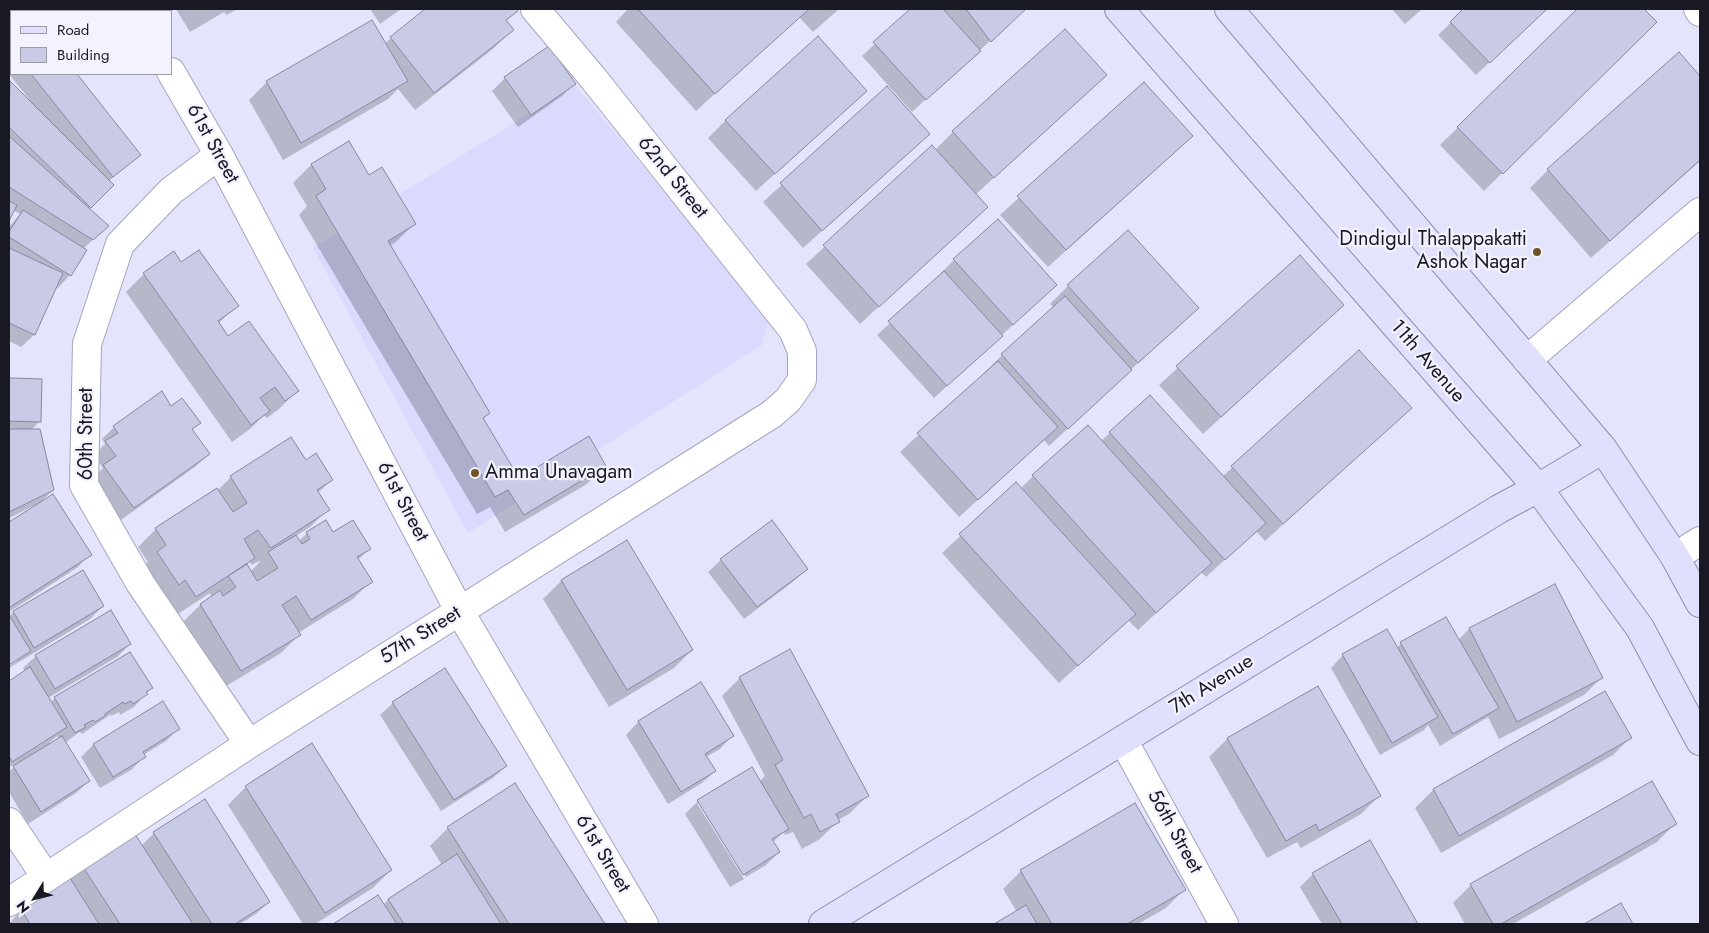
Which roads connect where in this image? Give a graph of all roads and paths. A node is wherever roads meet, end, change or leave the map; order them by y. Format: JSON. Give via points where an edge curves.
{"nodes":[{"id":1,"x":535,"y":9,"type":"edge"},
{"id":2,"x":1119,"y":9,"type":"edge"},
{"id":3,"x":1229,"y":9,"type":"edge"},
{"id":4,"x":172,"y":74,"type":"edge"},
{"id":5,"x":219,"y":155,"type":"junction"},
{"id":6,"x":1700,"y":212,"type":"edge"},
{"id":7,"x":802,"y":351,"type":"joint"},
{"id":8,"x":1527,"y":360,"type":"junction"},
{"id":9,"x":1603,"y":449,"type":"junction"},
{"id":10,"x":1538,"y":488,"type":"junction"},
{"id":11,"x":1700,"y":541,"type":"edge"},
{"id":12,"x":1675,"y":557,"type":"junction"},
{"id":13,"x":1700,"y":603,"type":"edge"},
{"id":14,"x":460,"y":612,"type":"junction"},
{"id":15,"x":1123,"y":740,"type":"junction"},
{"id":16,"x":1700,"y":741,"type":"edge"},
{"id":17,"x":249,"y":744,"type":"junction"},
{"id":18,"x":9,"y":822,"type":"edge"},
{"id":19,"x":46,"y":877,"type":"junction"},
{"id":20,"x":9,"y":902,"type":"edge"},
{"id":21,"x":644,"y":924,"type":"edge"},
{"id":22,"x":823,"y":924,"type":"edge"},
{"id":23,"x":1224,"y":924,"type":"edge"}],
"edges":[{"from":1,"to":7,"type":"street","name":"62nd Street","via":[[793,330]]},
{"from":2,"to":10,"type":"main road","name":"11th Avenue"},
{"from":3,"to":8,"type":"main road"},
{"from":4,"to":5,"type":"street","name":"61st Street"},
{"from":5,"to":14,"type":"street","name":"61st Street"},
{"from":5,"to":17,"type":"street","name":"60th Street","via":[[171,191],[120,244],[87,344],[84,485],[140,583]]},
{"from":6,"to":8,"type":"street"},
{"from":7,"to":14,"type":"street","name":"57th Street","via":[[802,380],[788,400],[772,414]]},
{"from":8,"to":9,"type":"main road"},
{"from":9,"to":10,"type":"main road","name":"7th Avenue"},
{"from":9,"to":12,"type":"main road"},
{"from":10,"to":15,"type":"main road","name":"7th Avenue"},
{"from":10,"to":16,"type":"main road","name":"11th Avenue","via":[[1640,628]]},
{"from":11,"to":12,"type":"street"},
{"from":12,"to":13,"type":"main road"},
{"from":14,"to":17,"type":"street","name":"57th Street"},
{"from":14,"to":21,"type":"street","name":"61st Street"},
{"from":15,"to":22,"type":"main road","name":"7th Avenue"},
{"from":15,"to":23,"type":"street","name":"56th Street"},
{"from":17,"to":19,"type":"street","name":"57th Street"},
{"from":18,"to":19,"type":"street"},
{"from":19,"to":20,"type":"street","name":"57th Street"}]}
